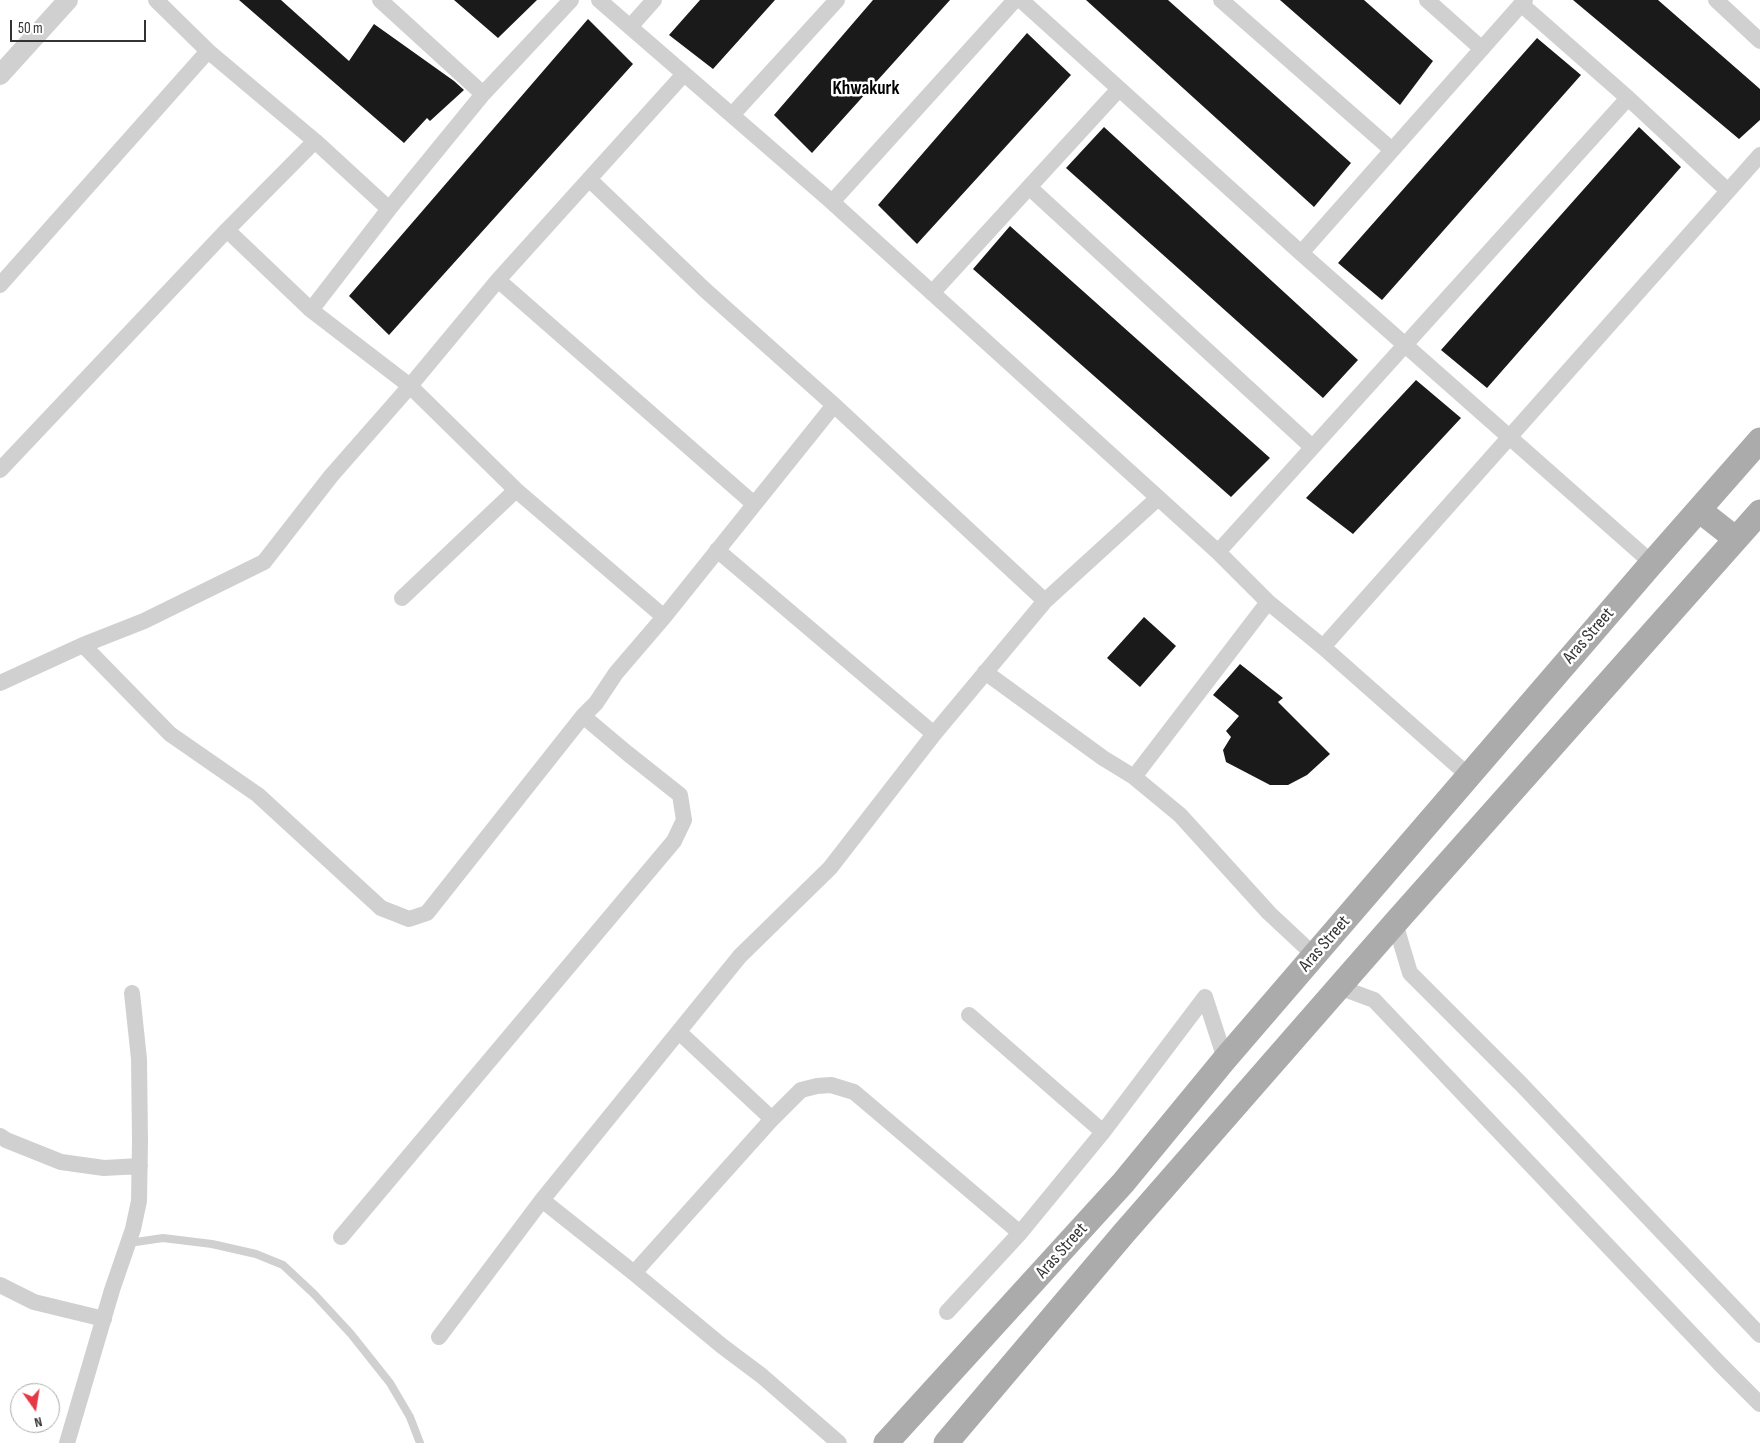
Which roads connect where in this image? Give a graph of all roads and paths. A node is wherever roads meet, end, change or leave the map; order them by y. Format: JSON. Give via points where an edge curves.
{"nodes":[{"id":1,"x":68,"y":0,"type":"edge"},
{"id":2,"x":156,"y":0,"type":"edge"},
{"id":3,"x":380,"y":0,"type":"edge"},
{"id":4,"x":571,"y":0,"type":"edge"},
{"id":5,"x":599,"y":0,"type":"edge"},
{"id":6,"x":654,"y":0,"type":"edge"},
{"id":7,"x":838,"y":0,"type":"edge"},
{"id":8,"x":1015,"y":0,"type":"edge"},
{"id":9,"x":1021,"y":0,"type":"edge"},
{"id":10,"x":1221,"y":0,"type":"edge"},
{"id":11,"x":1427,"y":0,"type":"edge"},
{"id":12,"x":1716,"y":0,"type":"edge"},
{"id":13,"x":1523,"y":2,"type":"edge"},
{"id":14,"x":630,"y":27,"type":"junction"},
{"id":15,"x":1760,"y":41,"type":"edge"},
{"id":16,"x":1482,"y":49,"type":"junction"},
{"id":17,"x":208,"y":51,"type":"junction"},
{"id":18,"x":684,"y":74,"type":"junction"},
{"id":19,"x":0,"y":75,"type":"edge"},
{"id":20,"x":1120,"y":89,"type":"junction"},
{"id":21,"x":483,"y":94,"type":"junction"},
{"id":22,"x":1628,"y":98,"type":"junction"},
{"id":23,"x":732,"y":115,"type":"junction"},
{"id":24,"x":314,"y":141,"type":"junction"},
{"id":25,"x":1392,"y":150,"type":"junction"},
{"id":26,"x":1760,"y":155,"type":"edge"},
{"id":27,"x":589,"y":179,"type":"junction"},
{"id":28,"x":1029,"y":187,"type":"junction"},
{"id":29,"x":1728,"y":191,"type":"junction"},
{"id":30,"x":832,"y":202,"type":"junction"},
{"id":31,"x":389,"y":209,"type":"junction"},
{"id":32,"x":227,"y":230,"type":"junction"},
{"id":33,"x":1301,"y":253,"type":"junction"},
{"id":34,"x":498,"y":280,"type":"junction"},
{"id":35,"x":0,"y":285,"type":"edge"},
{"id":36,"x":932,"y":293,"type":"junction"},
{"id":37,"x":311,"y":310,"type":"junction"},
{"id":38,"x":1405,"y":345,"type":"junction"},
{"id":39,"x":410,"y":386,"type":"junction"},
{"id":40,"x":834,"y":405,"type":"junction"},
{"id":41,"x":1509,"y":437,"type":"junction"},
{"id":42,"x":1760,"y":440,"type":"edge"},
{"id":43,"x":1312,"y":447,"type":"junction"},
{"id":44,"x":0,"y":470,"type":"edge"},
{"id":45,"x":516,"y":490,"type":"junction"},
{"id":46,"x":1158,"y":498,"type":"junction"},
{"id":47,"x":754,"y":504,"type":"junction"},
{"id":48,"x":1699,"y":510,"type":"junction"},
{"id":49,"x":1760,"y":512,"type":"edge"},
{"id":50,"x":1736,"y":539,"type":"junction"},
{"id":51,"x":717,"y":550,"type":"junction"},
{"id":52,"x":1218,"y":552,"type":"junction"},
{"id":53,"x":1652,"y":563,"type":"junction"},
{"id":54,"x":402,"y":598,"type":"dead end"},
{"id":55,"x":1045,"y":601,"type":"junction"},
{"id":56,"x":1268,"y":602,"type":"junction"},
{"id":57,"x":664,"y":617,"type":"junction"},
{"id":58,"x":83,"y":645,"type":"junction"},
{"id":59,"x":1323,"y":647,"type":"junction"},
{"id":60,"x":984,"y":672,"type":"junction"},
{"id":61,"x":0,"y":683,"type":"edge"},
{"id":62,"x":583,"y":716,"type":"junction"},
{"id":63,"x":934,"y":734,"type":"junction"},
{"id":64,"x":1470,"y":776,"type":"junction"},
{"id":65,"x":1134,"y":777,"type":"junction"},
{"id":66,"x":1395,"y":923,"type":"junction"},
{"id":67,"x":1315,"y":956,"type":"junction"},
{"id":68,"x":1339,"y":988,"type":"junction"},
{"id":69,"x":132,"y":993,"type":"dead end"},
{"id":70,"x":969,"y":1015,"type":"dead end"},
{"id":71,"x":679,"y":1032,"type":"junction"},
{"id":72,"x":1225,"y":1059,"type":"junction"},
{"id":73,"x":772,"y":1119,"type":"junction"},
{"id":74,"x":1103,"y":1132,"type":"junction"},
{"id":75,"x":0,"y":1136,"type":"edge"},
{"id":76,"x":140,"y":1166,"type":"junction"},
{"id":77,"x":1123,"y":1183,"type":"junction"},
{"id":78,"x":542,"y":1200,"type":"junction"},
{"id":79,"x":1020,"y":1233,"type":"junction"},
{"id":80,"x":1124,"y":1233,"type":"junction"},
{"id":81,"x":341,"y":1237,"type":"dead end"},
{"id":82,"x":128,"y":1243,"type":"junction"},
{"id":83,"x":634,"y":1273,"type":"junction"},
{"id":84,"x":0,"y":1285,"type":"edge"},
{"id":85,"x":947,"y":1312,"type":"dead end"},
{"id":86,"x":104,"y":1319,"type":"junction"},
{"id":87,"x":1760,"y":1336,"type":"edge"},
{"id":88,"x":439,"y":1337,"type":"dead end"},
{"id":89,"x":1760,"y":1404,"type":"edge"},
{"id":90,"x":67,"y":1443,"type":"edge"},
{"id":91,"x":420,"y":1443,"type":"edge"},
{"id":92,"x":839,"y":1443,"type":"edge"},
{"id":93,"x":886,"y":1443,"type":"edge"},
{"id":94,"x":946,"y":1443,"type":"edge"}],
"edges":[{"from":1,"to":19,"type":"street"},
{"from":2,"to":17,"type":"street"},
{"from":3,"to":21,"type":"street"},
{"from":4,"to":21,"type":"street"},
{"from":5,"to":14,"type":"street"},
{"from":6,"to":14,"type":"street"},
{"from":7,"to":23,"type":"street"},
{"from":8,"to":30,"type":"street"},
{"from":9,"to":20,"type":"street"},
{"from":10,"to":25,"type":"street"},
{"from":11,"to":16,"type":"street"},
{"from":12,"to":15,"type":"street"},
{"from":13,"to":16,"type":"street"},
{"from":13,"to":22,"type":"street"},
{"from":14,"to":18,"type":"street"},
{"from":16,"to":25,"type":"street"},
{"from":17,"to":24,"type":"street"},
{"from":17,"to":35,"type":"street"},
{"from":18,"to":23,"type":"street"},
{"from":18,"to":27,"type":"street"},
{"from":20,"to":28,"type":"street"},
{"from":20,"to":33,"type":"street"},
{"from":21,"to":31,"type":"street"},
{"from":22,"to":29,"type":"street"},
{"from":22,"to":38,"type":"street"},
{"from":23,"to":30,"type":"street"},
{"from":24,"to":31,"type":"street"},
{"from":24,"to":32,"type":"street"},
{"from":25,"to":33,"type":"street"},
{"from":26,"to":29,"type":"street"},
{"from":27,"to":34,"type":"street"},
{"from":27,"to":40,"type":"street","via":[[705,290]]},
{"from":28,"to":36,"type":"street"},
{"from":28,"to":43,"type":"street"},
{"from":29,"to":41,"type":"street"},
{"from":30,"to":36,"type":"street"},
{"from":31,"to":37,"type":"street"},
{"from":32,"to":37,"type":"street"},
{"from":32,"to":44,"type":"street"},
{"from":33,"to":38,"type":"street"},
{"from":34,"to":39,"type":"street"},
{"from":34,"to":47,"type":"street"},
{"from":36,"to":46,"type":"street"},
{"from":37,"to":39,"type":"street"},
{"from":38,"to":41,"type":"street"},
{"from":38,"to":43,"type":"street"},
{"from":39,"to":45,"type":"street"},
{"from":39,"to":58,"type":"street","via":[[331,476],[264,562],[144,621]]},
{"from":40,"to":47,"type":"street"},
{"from":40,"to":55,"type":"street"},
{"from":41,"to":53,"type":"street"},
{"from":41,"to":59,"type":"street"},
{"from":42,"to":48,"type":"main road","name":"Aras Street"},
{"from":43,"to":52,"type":"street"},
{"from":45,"to":54,"type":"street"},
{"from":45,"to":57,"type":"street"},
{"from":46,"to":52,"type":"street"},
{"from":46,"to":55,"type":"street"},
{"from":47,"to":51,"type":"street"},
{"from":48,"to":50,"type":"main road"},
{"from":48,"to":53,"type":"main road","name":"Aras Street"},
{"from":49,"to":50,"type":"main road","name":"Aras Street"},
{"from":50,"to":66,"type":"main road","name":"Aras Street"},
{"from":51,"to":57,"type":"street"},
{"from":51,"to":63,"type":"street"},
{"from":52,"to":56,"type":"street"},
{"from":53,"to":64,"type":"main road","name":"Aras Street"},
{"from":55,"to":60,"type":"street"},
{"from":56,"to":59,"type":"street"},
{"from":56,"to":65,"type":"street"},
{"from":57,"to":62,"type":"street"},
{"from":58,"to":61,"type":"street"},
{"from":58,"to":62,"type":"street","via":[[170,734],[258,794],[381,908],[409,919],[427,913]]},
{"from":59,"to":64,"type":"street"},
{"from":60,"to":63,"type":"street"},
{"from":60,"to":65,"type":"street"},
{"from":62,"to":81,"type":"street","via":[[680,795],[684,820],[674,841]]},
{"from":63,"to":71,"type":"street","via":[[830,868],[740,956]]},
{"from":64,"to":67,"type":"main road","name":"Aras Street"},
{"from":65,"to":67,"type":"street","via":[[1180,815],[1269,912]]},
{"from":66,"to":68,"type":"main road","name":"Aras Street"},
{"from":66,"to":87,"type":"street","via":[[1410,973],[1521,1084]]},
{"from":67,"to":72,"type":"main road","name":"Aras Street"},
{"from":68,"to":80,"type":"main road","name":"Aras Street"},
{"from":68,"to":89,"type":"street","via":[[1374,1000]]},
{"from":69,"to":76,"type":"street","via":[[139,1059]]},
{"from":70,"to":74,"type":"street"},
{"from":71,"to":73,"type":"street"},
{"from":71,"to":78,"type":"street"},
{"from":72,"to":74,"type":"street","via":[[1204,997]]},
{"from":72,"to":77,"type":"main road","name":"Aras Street"},
{"from":73,"to":79,"type":"street","via":[[801,1090],[831,1085],[854,1092]]},
{"from":73,"to":83,"type":"street"},
{"from":74,"to":79,"type":"street"},
{"from":75,"to":76,"type":"street","via":[[62,1162],[104,1168]]},
{"from":76,"to":82,"type":"street","via":[[139,1201]]},
{"from":77,"to":80,"type":"main road","via":[[1115,1219]]},
{"from":77,"to":93,"type":"main road","name":"Aras Street"},
{"from":78,"to":83,"type":"street"},
{"from":78,"to":88,"type":"street"},
{"from":79,"to":85,"type":"street"},
{"from":80,"to":94,"type":"main road","name":"Aras Street"},
{"from":82,"to":86,"type":"street"},
{"from":82,"to":91,"type":"lane","via":[[163,1238],[212,1244],[256,1254],[284,1265],[351,1334],[390,1383],[410,1417]]},
{"from":83,"to":92,"type":"street"},
{"from":84,"to":86,"type":"street","via":[[34,1302]]},
{"from":86,"to":90,"type":"street"}]}
